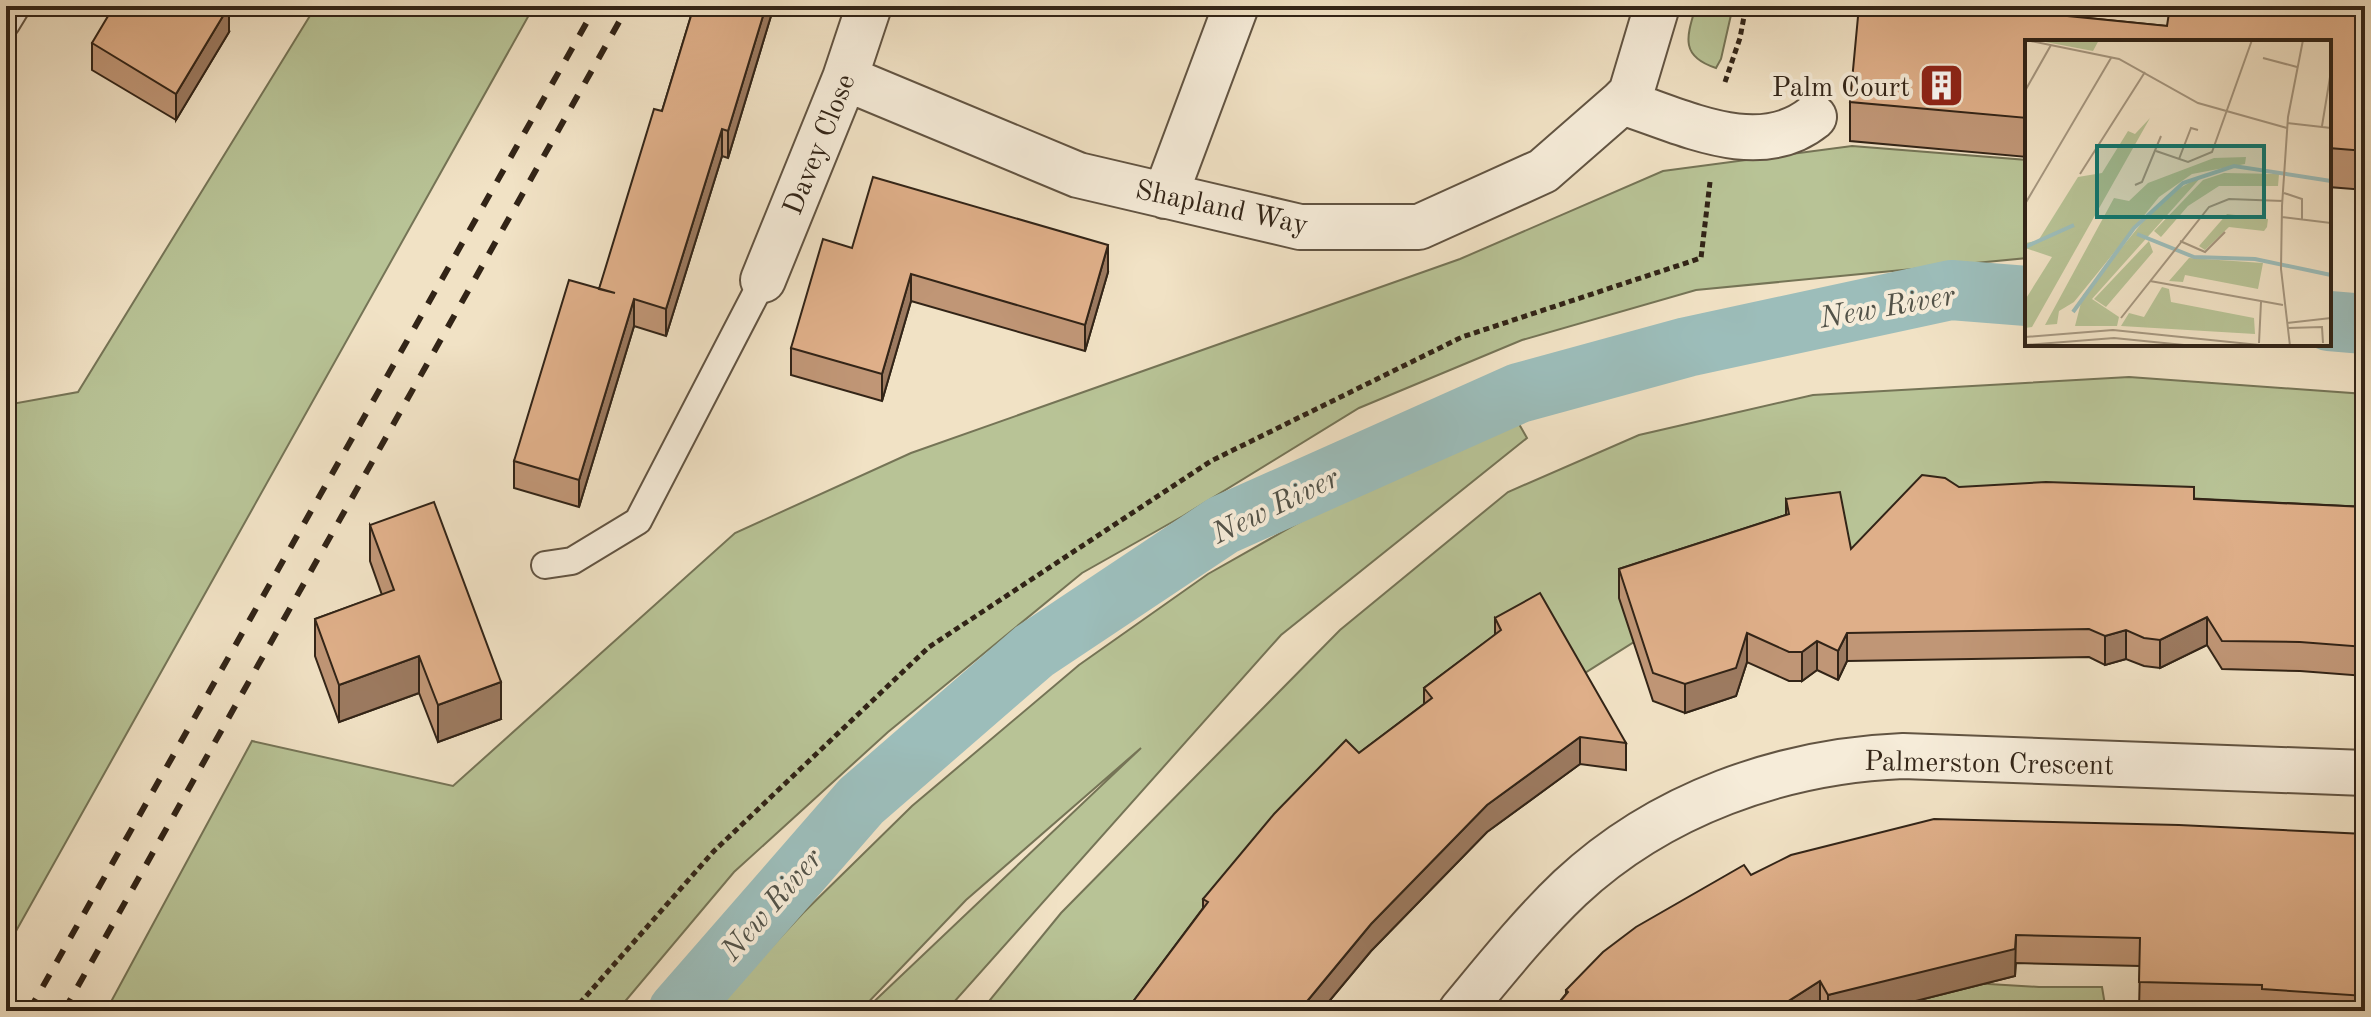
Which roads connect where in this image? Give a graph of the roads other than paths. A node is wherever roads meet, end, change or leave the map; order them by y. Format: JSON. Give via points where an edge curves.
{"nodes":[{"id":1,"x":17,"y":6,"type":"edge"},
{"id":2,"x":869,"y":6,"type":"edge"},
{"id":3,"x":1236,"y":6,"type":"edge"},
{"id":4,"x":1657,"y":6,"type":"edge"},
{"id":5,"x":6,"y":24,"type":"edge"},
{"id":6,"x":845,"y":78,"type":"junction"},
{"id":7,"x":1622,"y":102,"type":"junction"},
{"id":8,"x":1814,"y":117,"type":"dead end"},
{"id":9,"x":1165,"y":196,"type":"junction"},
{"id":10,"x":763,"y":280,"type":"joint"},
{"id":11,"x":545,"y":565,"type":"dead end"},
{"id":12,"x":2365,"y":773,"type":"edge"},
{"id":13,"x":1461,"y":1011,"type":"edge"}],
"edges":[{"from":1,"to":5,"type":"lane"},
{"from":2,"to":6,"type":"street","name":"Davey Close"},
{"from":3,"to":9,"type":"street"},
{"from":4,"to":7,"type":"street","name":"Shapland Way","via":[[1631,93]]},
{"from":6,"to":9,"type":"street","name":"Shapland Way","via":[[1078,175]]},
{"from":6,"to":10,"type":"street","name":"Davey Close"},
{"from":7,"to":8,"type":"street","via":[[1716,135],[1777,136]]},
{"from":7,"to":9,"type":"street","name":"Shapland Way","via":[[1543,171],[1419,227],[1300,227]]},
{"from":10,"to":11,"type":"lane","via":[[638,521],[572,561]]},
{"from":12,"to":13,"type":"street","name":"Palmerston Crescent","via":[[1903,756],[1857,759],[1776,777],[1681,810],[1594,868],[1532,926]]}]}
